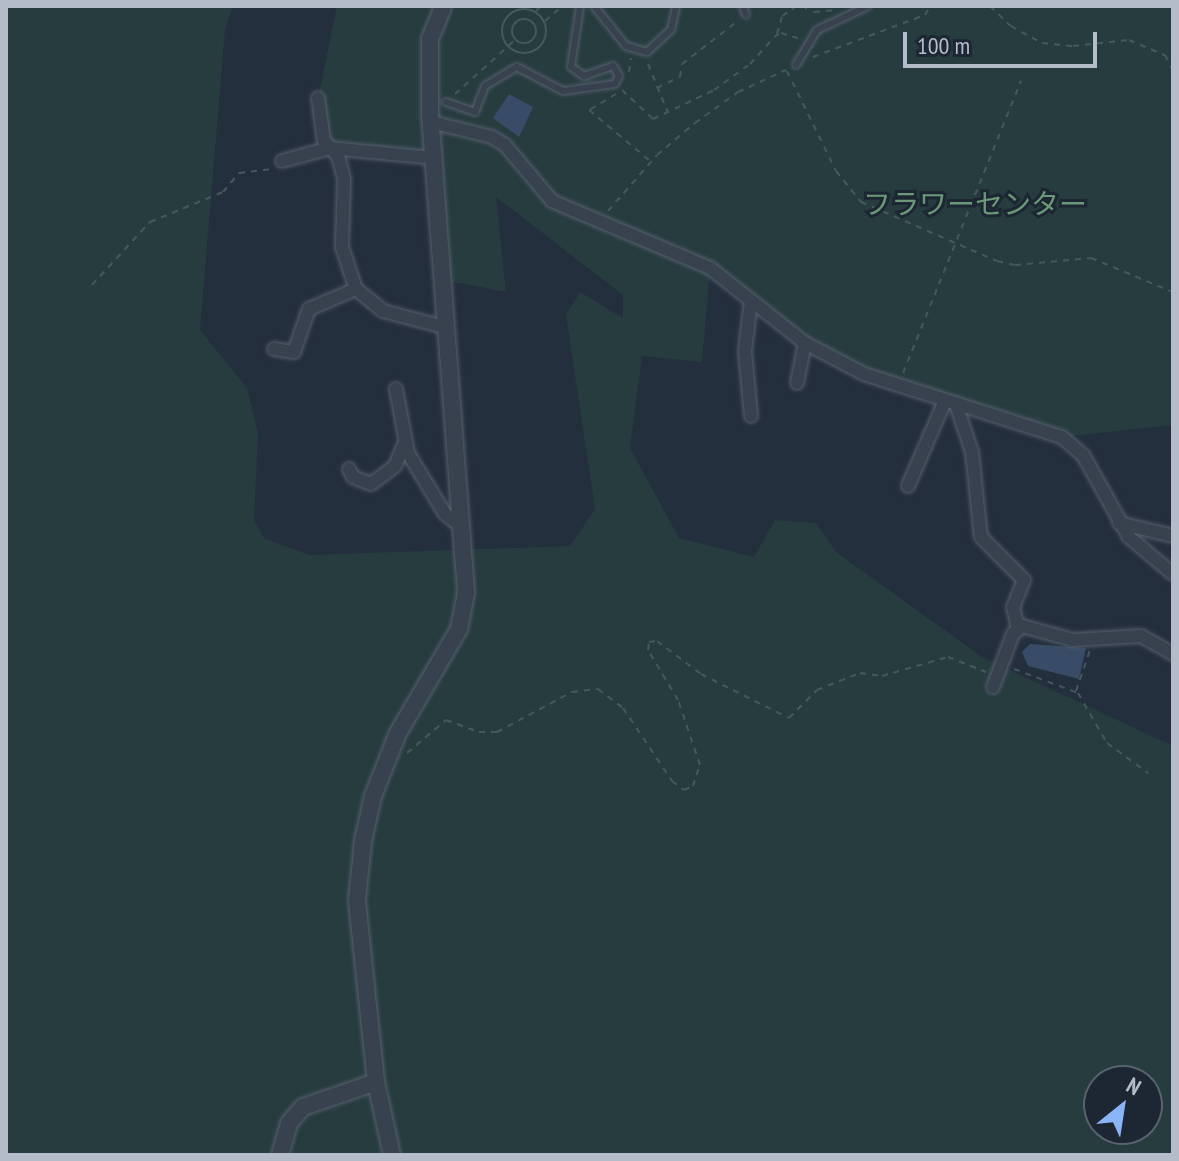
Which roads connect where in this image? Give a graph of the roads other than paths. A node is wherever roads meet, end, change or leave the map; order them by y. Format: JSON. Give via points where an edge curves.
{"nodes":[{"id":1,"x":443,"y":6,"type":"edge"},
{"id":2,"x":580,"y":6,"type":"edge"},
{"id":3,"x":594,"y":6,"type":"edge"},
{"id":4,"x":676,"y":6,"type":"edge"},
{"id":5,"x":743,"y":6,"type":"edge"},
{"id":6,"x":868,"y":6,"type":"edge"},
{"id":7,"x":746,"y":15,"type":"road end"},
{"id":8,"x":796,"y":65,"type":"road end"},
{"id":9,"x":318,"y":98,"type":"dead end"},
{"id":10,"x":446,"y":102,"type":"road end"},
{"id":11,"x":431,"y":122,"type":"junction"},
{"id":12,"x":330,"y":148,"type":"junction"},
{"id":13,"x":433,"y":158,"type":"junction"},
{"id":14,"x":282,"y":161,"type":"road end"},
{"id":15,"x":356,"y":289,"type":"junction"},
{"id":16,"x":751,"y":301,"type":"junction"},
{"id":17,"x":448,"y":328,"type":"junction"},
{"id":18,"x":805,"y":343,"type":"junction"},
{"id":19,"x":274,"y":349,"type":"dead end"},
{"id":20,"x":797,"y":383,"type":"dead end"},
{"id":21,"x":396,"y":389,"type":"dead end"},
{"id":22,"x":951,"y":403,"type":"junction"},
{"id":23,"x":751,"y":416,"type":"dead end"},
{"id":24,"x":405,"y":442,"type":"junction"},
{"id":25,"x":349,"y":469,"type":"dead end"},
{"id":26,"x":908,"y":486,"type":"dead end"},
{"id":27,"x":1119,"y":523,"type":"junction"},
{"id":28,"x":462,"y":527,"type":"junction"},
{"id":29,"x":1173,"y":536,"type":"edge"},
{"id":30,"x":1173,"y":574,"type":"edge"},
{"id":31,"x":1018,"y":629,"type":"junction"},
{"id":32,"x":1173,"y":654,"type":"edge"},
{"id":33,"x":998,"y":674,"type":"road end"},
{"id":34,"x":376,"y":1082,"type":"junction"},
{"id":35,"x":280,"y":1155,"type":"edge"},
{"id":36,"x":392,"y":1155,"type":"edge"}],
"edges":[{"from":1,"to":11,"type":"street","via":[[430,39]]},
{"from":2,"to":10,"type":"lane","via":[[571,67],[584,76],[613,66],[619,76],[615,84],[563,91],[517,67],[485,86],[475,112]]},
{"from":3,"to":4,"type":"lane","via":[[632,49],[644,51],[671,30]]},
{"from":5,"to":7,"type":"lane"},
{"from":6,"to":8,"type":"lane","via":[[817,30]]},
{"from":9,"to":12,"type":"street","via":[[324,141]]},
{"from":11,"to":13,"type":"street"},
{"from":11,"to":16,"type":"street","via":[[492,137],[505,145],[552,201],[710,268]]},
{"from":12,"to":13,"type":"street"},
{"from":12,"to":14,"type":"street"},
{"from":12,"to":15,"type":"street","via":[[344,179],[342,247]]},
{"from":13,"to":17,"type":"street"},
{"from":15,"to":17,"type":"street","via":[[383,311]]},
{"from":15,"to":19,"type":"street","via":[[309,309],[294,352]]},
{"from":16,"to":18,"type":"street"},
{"from":16,"to":23,"type":"street","via":[[745,351]]},
{"from":17,"to":28,"type":"street"},
{"from":18,"to":20,"type":"street"},
{"from":18,"to":22,"type":"street","via":[[898,386]]},
{"from":21,"to":24,"type":"street"},
{"from":22,"to":26,"type":"street"},
{"from":22,"to":27,"type":"street","via":[[1073,444]]},
{"from":22,"to":31,"type":"street","via":[[972,452],[981,537],[1024,580],[1013,607]]},
{"from":24,"to":25,"type":"street","via":[[395,466],[371,484],[353,477]]},
{"from":24,"to":28,"type":"street","via":[[445,514]]},
{"from":27,"to":29,"type":"street"},
{"from":27,"to":30,"type":"street"},
{"from":28,"to":34,"type":"street","via":[[466,592],[459,629],[398,733],[363,841],[357,901]]},
{"from":31,"to":32,"type":"street","via":[[1031,626],[1073,640],[1141,636]]},
{"from":31,"to":33,"type":"street"},
{"from":34,"to":35,"type":"street","via":[[303,1107],[289,1123]]},
{"from":34,"to":36,"type":"street"}]}
